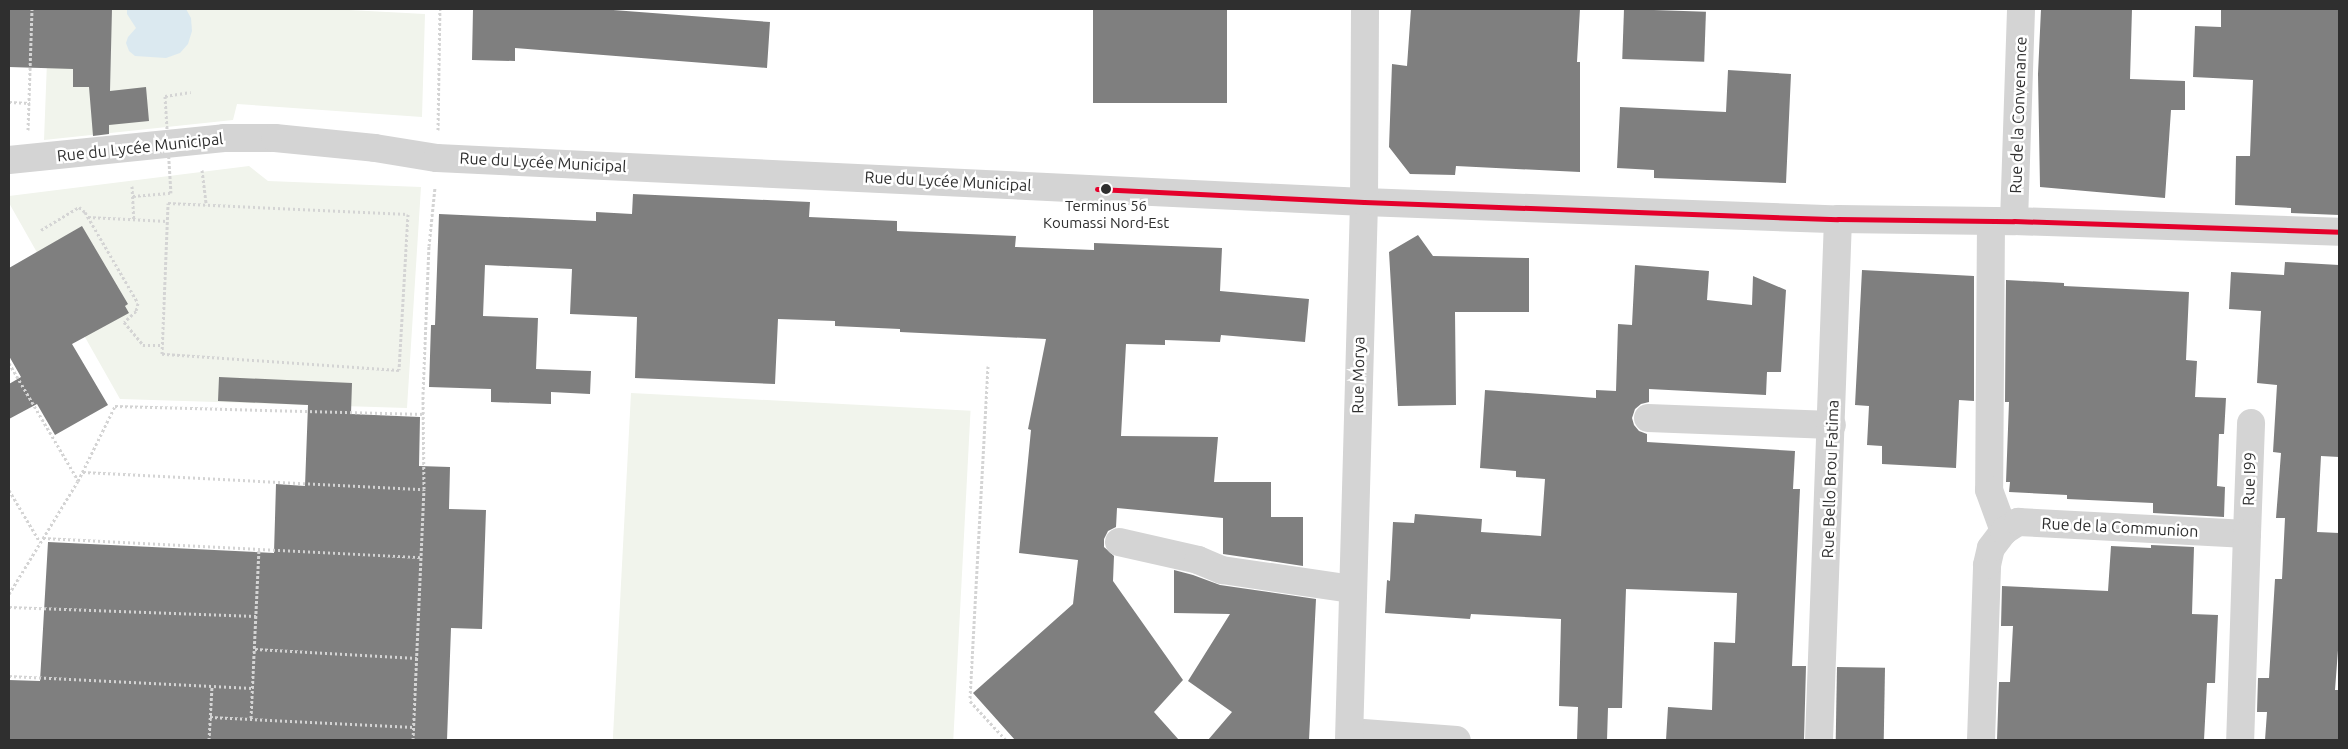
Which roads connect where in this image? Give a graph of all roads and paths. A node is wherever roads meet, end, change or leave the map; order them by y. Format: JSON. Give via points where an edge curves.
{"nodes":[{"id":1,"x":32,"y":9,"type":"edge"},
{"id":2,"x":440,"y":9,"type":"edge"},
{"id":3,"x":1365,"y":9,"type":"edge"},
{"id":4,"x":2021,"y":9,"type":"edge"},
{"id":5,"x":191,"y":92,"type":"dead end"},
{"id":6,"x":9,"y":102,"type":"edge"},
{"id":7,"x":30,"y":103,"type":"junction"},
{"id":8,"x":200,"y":142,"type":"junction"},
{"id":9,"x":437,"y":158,"type":"junction"},
{"id":10,"x":18,"y":159,"type":"edge"},
{"id":11,"x":132,"y":186,"type":"dead end"},
{"id":12,"x":133,"y":196,"type":"junction"},
{"id":13,"x":1364,"y":202,"type":"junction"},
{"id":14,"x":206,"y":205,"type":"junction"},
{"id":15,"x":88,"y":217,"type":"junction"},
{"id":16,"x":134,"y":219,"type":"junction"},
{"id":17,"x":1838,"y":219,"type":"junction"},
{"id":18,"x":167,"y":221,"type":"junction"},
{"id":19,"x":2003,"y":221,"type":"junction"},
{"id":20,"x":41,"y":230,"type":"dead end"},
{"id":21,"x":2339,"y":232,"type":"edge"},
{"id":22,"x":162,"y":344,"type":"junction"},
{"id":23,"x":9,"y":363,"type":"edge"},
{"id":24,"x":988,"y":366,"type":"dead end"},
{"id":25,"x":424,"y":414,"type":"junction"},
{"id":26,"x":1648,"y":418,"type":"dead end"},
{"id":27,"x":2251,"y":423,"type":"dead end"},
{"id":28,"x":1832,"y":425,"type":"junction"},
{"id":29,"x":82,"y":472,"type":"junction"},
{"id":30,"x":78,"y":481,"type":"junction"},
{"id":31,"x":424,"y":489,"type":"junction"},
{"id":32,"x":9,"y":490,"type":"edge"},
{"id":33,"x":2004,"y":531,"type":"junction"},
{"id":34,"x":2247,"y":534,"type":"junction"},
{"id":35,"x":43,"y":538,"type":"junction"},
{"id":36,"x":40,"y":542,"type":"junction"},
{"id":37,"x":1119,"y":542,"type":"dead end"},
{"id":38,"x":259,"y":549,"type":"junction"},
{"id":39,"x":422,"y":557,"type":"junction"},
{"id":40,"x":1353,"y":589,"type":"junction"},
{"id":41,"x":9,"y":594,"type":"edge"},
{"id":42,"x":9,"y":607,"type":"edge"},
{"id":43,"x":256,"y":616,"type":"junction"},
{"id":44,"x":254,"y":650,"type":"junction"},
{"id":45,"x":417,"y":658,"type":"junction"},
{"id":46,"x":9,"y":676,"type":"edge"},
{"id":47,"x":212,"y":686,"type":"junction"},
{"id":48,"x":253,"y":688,"type":"junction"},
{"id":49,"x":210,"y":717,"type":"junction"},
{"id":50,"x":251,"y":718,"type":"junction"},
{"id":51,"x":414,"y":727,"type":"junction"},
{"id":52,"x":1350,"y":736,"type":"edge"},
{"id":53,"x":209,"y":740,"type":"edge"},
{"id":54,"x":413,"y":740,"type":"edge"},
{"id":55,"x":1006,"y":740,"type":"edge"},
{"id":56,"x":1457,"y":740,"type":"edge"},
{"id":57,"x":1819,"y":740,"type":"edge"},
{"id":58,"x":1981,"y":740,"type":"edge"},
{"id":59,"x":2240,"y":740,"type":"edge"}],
"edges":[{"from":1,"to":7,"type":"path"},
{"from":2,"to":9,"type":"path"},
{"from":3,"to":13,"type":"street","name":"Rue Morya"},
{"from":4,"to":19,"type":"street","name":"Rue de la Convenance"},
{"from":5,"to":12,"type":"path","bridge":true,"via":[[165,96],[171,193]]},
{"from":6,"to":7,"type":"path"},
{"from":7,"to":10,"type":"path"},
{"from":8,"to":9,"type":"street","name":"Rue du Lycée Municipal","via":[[224,138],[275,138]]},
{"from":8,"to":10,"type":"street","name":"Rue du Lycée Municipal"},
{"from":8,"to":14,"type":"path"},
{"from":9,"to":13,"type":"street","name":"Rue du Lycée Municipal"},
{"from":9,"to":25,"type":"path","via":[[429,246]]},
{"from":11,"to":12,"type":"path"},
{"from":12,"to":16,"type":"path"},
{"from":13,"to":17,"type":"street","name":"Rue du Lycée Municipal"},
{"from":13,"to":40,"type":"street","name":"Rue Morya"},
{"from":14,"to":18,"type":"path","via":[[168,204]]},
{"from":14,"to":22,"type":"path","via":[[408,214],[399,370],[162,354]]},
{"from":15,"to":16,"type":"path"},
{"from":15,"to":20,"type":"path","via":[[79,207]]},
{"from":15,"to":22,"type":"path","via":[[138,302],[136,311],[124,322],[143,344]]},
{"from":16,"to":18,"type":"path"},
{"from":17,"to":19,"type":"street","name":"Rue du Lycée Municipal"},
{"from":17,"to":28,"type":"street","name":"Rue Bello Brou Fatima"},
{"from":18,"to":22,"type":"path"},
{"from":19,"to":21,"type":"street","name":"Rue du Lycée Municipal"},
{"from":19,"to":33,"type":"street","name":"Rue de la Convenance","via":[[1989,490]]},
{"from":23,"to":30,"type":"path"},
{"from":24,"to":55,"type":"path","via":[[970,701]]},
{"from":25,"to":29,"type":"path","via":[[115,406]]},
{"from":25,"to":31,"type":"path"},
{"from":26,"to":28,"type":"street"},
{"from":27,"to":34,"type":"street","name":"Rue I99"},
{"from":28,"to":57,"type":"street","name":"Rue Bello Brou Fatima"},
{"from":29,"to":30,"type":"path"},
{"from":29,"to":31,"type":"path"},
{"from":30,"to":35,"type":"path"},
{"from":31,"to":39,"type":"path"},
{"from":32,"to":36,"type":"path"},
{"from":33,"to":34,"type":"street","name":"Rue de la Communion","via":[[2018,522]]},
{"from":33,"to":58,"type":"street","via":[[1991,548],[1986,565]]},
{"from":34,"to":59,"type":"street"},
{"from":35,"to":36,"type":"path"},
{"from":35,"to":38,"type":"path"},
{"from":36,"to":41,"type":"path"},
{"from":37,"to":40,"type":"street","via":[[1198,560],[1222,570]]},
{"from":38,"to":39,"type":"path"},
{"from":38,"to":43,"type":"path"},
{"from":39,"to":45,"type":"path"},
{"from":40,"to":52,"type":"street","name":"Rue Morya"},
{"from":42,"to":43,"type":"path"},
{"from":43,"to":44,"type":"path"},
{"from":44,"to":45,"type":"path"},
{"from":44,"to":48,"type":"path"},
{"from":45,"to":51,"type":"path"},
{"from":46,"to":47,"type":"path"},
{"from":47,"to":48,"type":"path"},
{"from":47,"to":49,"type":"path"},
{"from":48,"to":50,"type":"path"},
{"from":49,"to":50,"type":"path"},
{"from":49,"to":53,"type":"path"},
{"from":50,"to":51,"type":"path"},
{"from":51,"to":54,"type":"path"},
{"from":52,"to":56,"type":"street"}]}
